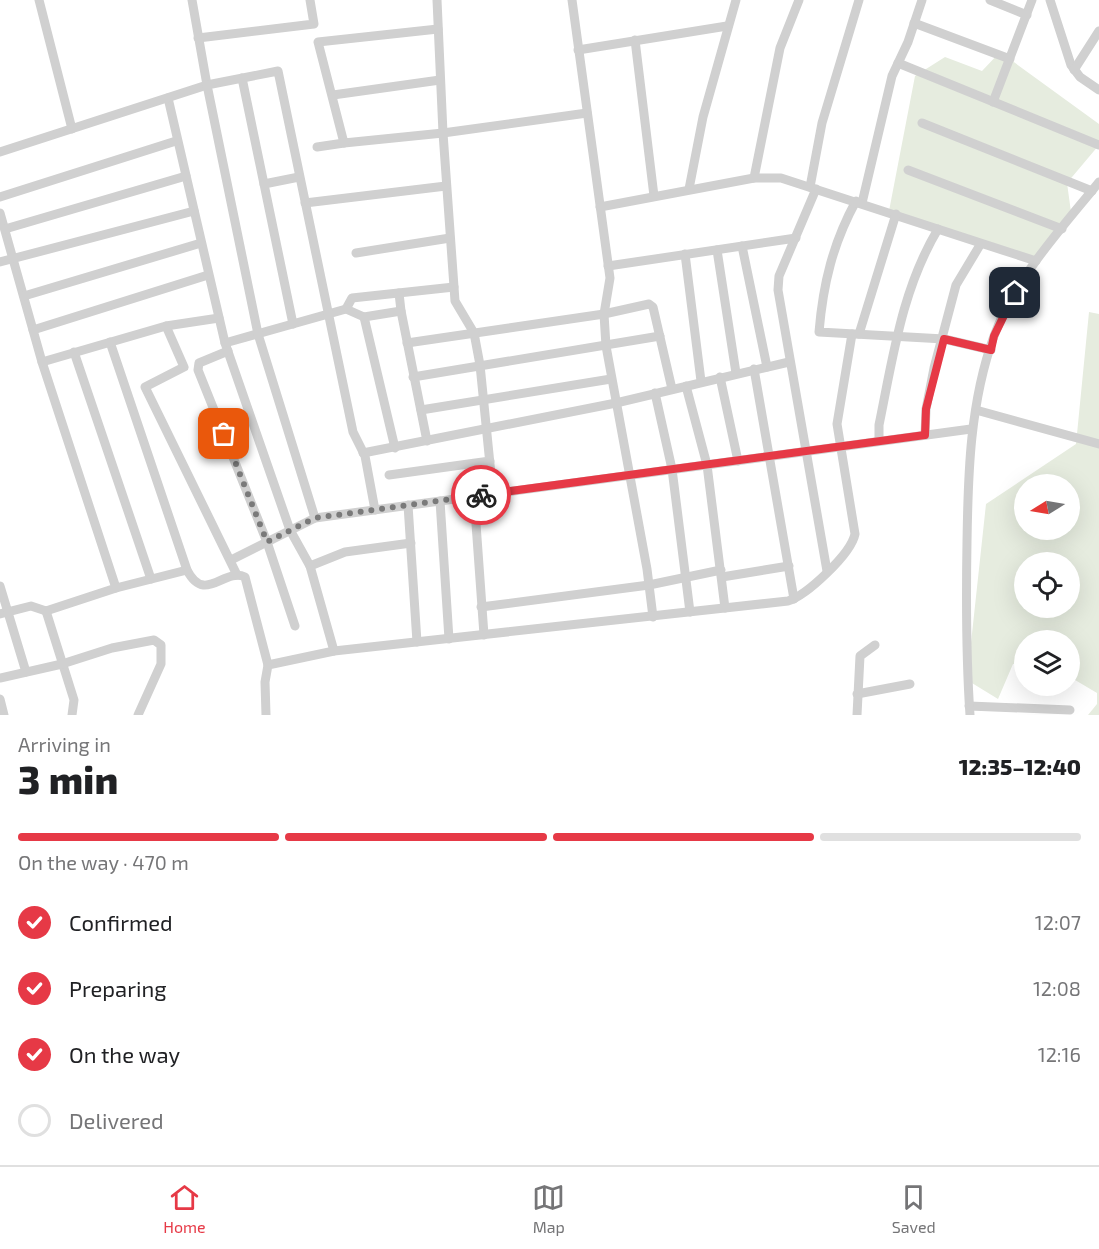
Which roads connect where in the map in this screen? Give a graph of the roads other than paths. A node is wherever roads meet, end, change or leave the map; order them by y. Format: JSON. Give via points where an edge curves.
{"nodes":[{"id":1,"x":39,"y":0,"type":"edge"},
{"id":2,"x":192,"y":0,"type":"edge"},
{"id":3,"x":310,"y":0,"type":"edge"},
{"id":4,"x":437,"y":0,"type":"edge"},
{"id":5,"x":572,"y":0,"type":"edge"},
{"id":6,"x":736,"y":0,"type":"edge"},
{"id":7,"x":799,"y":0,"type":"edge"},
{"id":8,"x":859,"y":0,"type":"edge"},
{"id":9,"x":922,"y":0,"type":"edge"},
{"id":10,"x":990,"y":0,"type":"edge"},
{"id":11,"x":1032,"y":0,"type":"edge"},
{"id":12,"x":1050,"y":0,"type":"edge"},
{"id":13,"x":1027,"y":15,"type":"junction"},
{"id":14,"x":914,"y":23,"type":"junction"},
{"id":15,"x":314,"y":24,"type":"junction"},
{"id":16,"x":727,"y":26,"type":"junction"},
{"id":17,"x":438,"y":30,"type":"junction"},
{"id":18,"x":1099,"y":31,"type":"edge"},
{"id":19,"x":198,"y":38,"type":"junction"},
{"id":20,"x":635,"y":40,"type":"junction"},
{"id":21,"x":318,"y":42,"type":"junction"},
{"id":22,"x":579,"y":50,"type":"junction"},
{"id":23,"x":1010,"y":59,"type":"junction"},
{"id":24,"x":898,"y":63,"type":"junction"},
{"id":25,"x":1074,"y":70,"type":"junction"},
{"id":26,"x":242,"y":78,"type":"junction"},
{"id":27,"x":440,"y":80,"type":"junction"},
{"id":28,"x":207,"y":86,"type":"junction"},
{"id":29,"x":1099,"y":90,"type":"edge"},
{"id":30,"x":333,"y":95,"type":"junction"},
{"id":31,"x":168,"y":98,"type":"junction"},
{"id":32,"x":993,"y":102,"type":"junction"},
{"id":33,"x":587,"y":113,"type":"junction"},
{"id":34,"x":922,"y":123,"type":"dead end"},
{"id":35,"x":72,"y":129,"type":"junction"},
{"id":36,"x":443,"y":133,"type":"junction"},
{"id":37,"x":176,"y":141,"type":"junction"},
{"id":38,"x":344,"y":143,"type":"junction"},
{"id":39,"x":1099,"y":145,"type":"edge"},
{"id":40,"x":317,"y":147,"type":"dead end"},
{"id":41,"x":0,"y":152,"type":"edge"},
{"id":42,"x":908,"y":170,"type":"dead end"},
{"id":43,"x":186,"y":176,"type":"junction"},
{"id":44,"x":299,"y":177,"type":"junction"},
{"id":45,"x":754,"y":178,"type":"junction"},
{"id":46,"x":1099,"y":182,"type":"edge"},
{"id":47,"x":264,"y":184,"type":"junction"},
{"id":48,"x":446,"y":186,"type":"junction"},
{"id":49,"x":813,"y":188,"type":"junction"},
{"id":50,"x":689,"y":189,"type":"junction"},
{"id":51,"x":1092,"y":191,"type":"junction"},
{"id":52,"x":654,"y":196,"type":"junction"},
{"id":53,"x":0,"y":197,"type":"edge"},
{"id":54,"x":859,"y":202,"type":"junction"},
{"id":55,"x":304,"y":203,"type":"junction"},
{"id":56,"x":600,"y":207,"type":"junction"},
{"id":57,"x":194,"y":211,"type":"junction"},
{"id":58,"x":0,"y":213,"type":"edge"},
{"id":59,"x":896,"y":214,"type":"junction"},
{"id":60,"x":5,"y":229,"type":"junction"},
{"id":61,"x":938,"y":229,"type":"junction"},
{"id":62,"x":1062,"y":229,"type":"junction"},
{"id":63,"x":450,"y":238,"type":"junction"},
{"id":64,"x":796,"y":238,"type":"junction"},
{"id":65,"x":201,"y":243,"type":"junction"},
{"id":66,"x":980,"y":245,"type":"junction"},
{"id":67,"x":742,"y":246,"type":"junction"},
{"id":68,"x":717,"y":250,"type":"junction"},
{"id":69,"x":356,"y":253,"type":"dead end"},
{"id":70,"x":685,"y":255,"type":"junction"},
{"id":71,"x":14,"y":260,"type":"junction"},
{"id":72,"x":1036,"y":261,"type":"junction"},
{"id":73,"x":0,"y":262,"type":"edge"},
{"id":74,"x":608,"y":266,"type":"junction"},
{"id":75,"x":208,"y":275,"type":"junction"},
{"id":76,"x":454,"y":287,"type":"junction"},
{"id":77,"x":399,"y":293,"type":"junction"},
{"id":78,"x":24,"y":296,"type":"junction"},
{"id":79,"x":346,"y":309,"type":"junction"},
{"id":80,"x":401,"y":311,"type":"junction"},
{"id":81,"x":604,"y":314,"type":"junction"},
{"id":82,"x":327,"y":315,"type":"junction"},
{"id":83,"x":364,"y":317,"type":"junction"},
{"id":84,"x":219,"y":318,"type":"junction"},
{"id":85,"x":292,"y":324,"type":"junction"},
{"id":86,"x":166,"y":326,"type":"junction"},
{"id":87,"x":33,"y":330,"type":"junction"},
{"id":88,"x":474,"y":333,"type":"junction"},
{"id":89,"x":258,"y":334,"type":"junction"},
{"id":90,"x":856,"y":334,"type":"junction"},
{"id":91,"x":660,"y":336,"type":"junction"},
{"id":92,"x":897,"y":336,"type":"junction"},
{"id":93,"x":944,"y":339,"type":"junction"},
{"id":94,"x":110,"y":342,"type":"junction"},
{"id":95,"x":407,"y":343,"type":"junction"},
{"id":96,"x":606,"y":346,"type":"junction"},
{"id":97,"x":227,"y":347,"type":"junction"},
{"id":98,"x":991,"y":350,"type":"junction"},
{"id":99,"x":74,"y":352,"type":"junction"},
{"id":100,"x":42,"y":362,"type":"junction"},
{"id":101,"x":789,"y":362,"type":"junction"},
{"id":102,"x":199,"y":363,"type":"junction"},
{"id":103,"x":480,"y":365,"type":"junction"},
{"id":104,"x":767,"y":367,"type":"junction"},
{"id":105,"x":184,"y":368,"type":"junction"},
{"id":106,"x":754,"y":369,"type":"junction"},
{"id":107,"x":736,"y":374,"type":"junction"},
{"id":108,"x":413,"y":377,"type":"junction"},
{"id":109,"x":720,"y":377,"type":"junction"},
{"id":110,"x":610,"y":379,"type":"junction"},
{"id":111,"x":701,"y":381,"type":"junction"},
{"id":112,"x":686,"y":386,"type":"junction"},
{"id":113,"x":672,"y":389,"type":"junction"},
{"id":114,"x":655,"y":393,"type":"junction"},
{"id":115,"x":482,"y":402,"type":"junction"},
{"id":116,"x":616,"y":403,"type":"junction"},
{"id":117,"x":421,"y":410,"type":"junction"},
{"id":118,"x":976,"y":410,"type":"junction"},
{"id":119,"x":971,"y":429,"type":"junction"},
{"id":120,"x":486,"y":431,"type":"junction"},
{"id":121,"x":925,"y":435,"type":"junction"},
{"id":122,"x":427,"y":441,"type":"junction"},
{"id":123,"x":879,"y":441,"type":"junction"},
{"id":124,"x":1099,"y":444,"type":"edge"},
{"id":125,"x":839,"y":447,"type":"junction"},
{"id":126,"x":395,"y":448,"type":"junction"},
{"id":127,"x":805,"y":451,"type":"junction"},
{"id":128,"x":363,"y":453,"type":"junction"},
{"id":129,"x":771,"y":456,"type":"junction"},
{"id":130,"x":738,"y":460,"type":"junction"},
{"id":131,"x":489,"y":461,"type":"junction"},
{"id":132,"x":707,"y":465,"type":"junction"},
{"id":133,"x":672,"y":470,"type":"junction"},
{"id":134,"x":389,"y":475,"type":"dead end"},
{"id":135,"x":630,"y":475,"type":"junction"},
{"id":136,"x":493,"y":494,"type":"junction"},
{"id":137,"x":474,"y":496,"type":"junction"},
{"id":138,"x":440,"y":501,"type":"junction"},
{"id":139,"x":408,"y":505,"type":"junction"},
{"id":140,"x":375,"y":510,"type":"junction"},
{"id":141,"x":315,"y":518,"type":"junction"},
{"id":142,"x":290,"y":530,"type":"junction"},
{"id":143,"x":267,"y":542,"type":"junction"},
{"id":144,"x":411,"y":543,"type":"junction"},
{"id":145,"x":231,"y":560,"type":"junction"},
{"id":146,"x":310,"y":566,"type":"junction"},
{"id":147,"x":789,"y":566,"type":"junction"},
{"id":148,"x":187,"y":570,"type":"junction"},
{"id":149,"x":826,"y":571,"type":"junction"},
{"id":150,"x":721,"y":574,"type":"junction"},
{"id":151,"x":237,"y":575,"type":"junction"},
{"id":152,"x":686,"y":577,"type":"junction"},
{"id":153,"x":151,"y":579,"type":"junction"},
{"id":154,"x":649,"y":585,"type":"junction"},
{"id":155,"x":0,"y":586,"type":"edge"},
{"id":156,"x":116,"y":588,"type":"junction"},
{"id":157,"x":795,"y":598,"type":"junction"},
{"id":158,"x":482,"y":607,"type":"junction"},
{"id":159,"x":725,"y":608,"type":"junction"},
{"id":160,"x":46,"y":611,"type":"junction"},
{"id":161,"x":690,"y":612,"type":"junction"},
{"id":162,"x":4,"y":613,"type":"edge"},
{"id":163,"x":653,"y":617,"type":"junction"},
{"id":164,"x":295,"y":626,"type":"dead end"},
{"id":165,"x":484,"y":635,"type":"junction"},
{"id":166,"x":449,"y":639,"type":"junction"},
{"id":167,"x":417,"y":642,"type":"junction"},
{"id":168,"x":875,"y":645,"type":"dead end"},
{"id":169,"x":334,"y":651,"type":"junction"},
{"id":170,"x":62,"y":664,"type":"junction"},
{"id":171,"x":268,"y":665,"type":"junction"},
{"id":172,"x":26,"y":672,"type":"junction"},
{"id":173,"x":0,"y":678,"type":"edge"},
{"id":174,"x":910,"y":684,"type":"dead end"},
{"id":175,"x":857,"y":694,"type":"junction"},
{"id":176,"x":0,"y":699,"type":"edge"},
{"id":177,"x":970,"y":710,"type":"edge"},
{"id":178,"x":1070,"y":710,"type":"dead end"},
{"id":179,"x":2,"y":712,"type":"edge"},
{"id":180,"x":72,"y":715,"type":"edge"},
{"id":181,"x":138,"y":715,"type":"edge"},
{"id":182,"x":266,"y":715,"type":"edge"},
{"id":183,"x":857,"y":715,"type":"edge"}],
"edges":[{"from":1,"to":35,"type":"street"},
{"from":2,"to":19,"type":"street"},
{"from":3,"to":15,"type":"street"},
{"from":4,"to":17,"type":"street"},
{"from":5,"to":22,"type":"street"},
{"from":6,"to":16,"type":"street"},
{"from":7,"to":45,"type":"street","via":[[777,59]]},
{"from":8,"to":49,"type":"street","via":[[822,123]]},
{"from":9,"to":14,"type":"street"},
{"from":10,"to":13,"type":"street"},
{"from":11,"to":13,"type":"street"},
{"from":12,"to":25,"type":"street"},
{"from":13,"to":23,"type":"street"},
{"from":14,"to":23,"type":"street"},
{"from":14,"to":24,"type":"street"},
{"from":15,"to":19,"type":"street"},
{"from":15,"to":21,"type":"street"},
{"from":16,"to":20,"type":"street"},
{"from":16,"to":50,"type":"street"},
{"from":17,"to":21,"type":"street"},
{"from":17,"to":27,"type":"street"},
{"from":18,"to":25,"type":"street"},
{"from":19,"to":28,"type":"street"},
{"from":20,"to":22,"type":"street"},
{"from":20,"to":52,"type":"street"},
{"from":21,"to":30,"type":"street"},
{"from":22,"to":33,"type":"street"},
{"from":23,"to":32,"type":"street"},
{"from":24,"to":32,"type":"street"},
{"from":24,"to":54,"type":"street"},
{"from":25,"to":29,"type":"street"},
{"from":26,"to":28,"type":"street"},
{"from":26,"to":44,"type":"street","via":[[278,71]]},
{"from":26,"to":47,"type":"street"},
{"from":27,"to":30,"type":"street"},
{"from":27,"to":36,"type":"street"},
{"from":28,"to":31,"type":"street"},
{"from":28,"to":89,"type":"street"},
{"from":30,"to":38,"type":"street"},
{"from":31,"to":35,"type":"street"},
{"from":31,"to":37,"type":"street"},
{"from":32,"to":39,"type":"street"},
{"from":33,"to":36,"type":"street"},
{"from":33,"to":56,"type":"street"},
{"from":34,"to":51,"type":"street"},
{"from":35,"to":41,"type":"street"},
{"from":36,"to":38,"type":"street"},
{"from":36,"to":48,"type":"street"},
{"from":37,"to":43,"type":"street"},
{"from":37,"to":53,"type":"street"},
{"from":38,"to":40,"type":"street"},
{"from":42,"to":62,"type":"street"},
{"from":43,"to":57,"type":"street"},
{"from":43,"to":60,"type":"street"},
{"from":44,"to":47,"type":"street"},
{"from":44,"to":55,"type":"street"},
{"from":45,"to":49,"type":"street","via":[[781,178]]},
{"from":45,"to":50,"type":"street"},
{"from":46,"to":51,"type":"street"},
{"from":47,"to":85,"type":"street"},
{"from":48,"to":55,"type":"street"},
{"from":48,"to":63,"type":"street"},
{"from":49,"to":54,"type":"street"},
{"from":49,"to":64,"type":"street"},
{"from":50,"to":52,"type":"street"},
{"from":51,"to":62,"type":"street"},
{"from":52,"to":56,"type":"street"},
{"from":54,"to":59,"type":"street"},
{"from":54,"to":90,"type":"street","via":[[841,228],[829,263],[819,332]]},
{"from":55,"to":82,"type":"street"},
{"from":56,"to":74,"type":"street"},
{"from":57,"to":65,"type":"street"},
{"from":57,"to":71,"type":"street"},
{"from":58,"to":60,"type":"street"},
{"from":59,"to":61,"type":"street"},
{"from":59,"to":90,"type":"street"},
{"from":60,"to":71,"type":"street"},
{"from":61,"to":66,"type":"street"},
{"from":61,"to":92,"type":"street","via":[[901,313]]},
{"from":62,"to":72,"type":"street"},
{"from":63,"to":69,"type":"street"},
{"from":63,"to":76,"type":"street"},
{"from":64,"to":67,"type":"street"},
{"from":64,"to":101,"type":"street","via":[[778,282]]},
{"from":65,"to":75,"type":"street"},
{"from":65,"to":78,"type":"street"},
{"from":66,"to":72,"type":"street"},
{"from":66,"to":93,"type":"street","via":[[956,285]]},
{"from":67,"to":68,"type":"street"},
{"from":67,"to":104,"type":"street"},
{"from":68,"to":70,"type":"street"},
{"from":68,"to":107,"type":"street"},
{"from":70,"to":74,"type":"street"},
{"from":70,"to":111,"type":"street"},
{"from":71,"to":73,"type":"street"},
{"from":71,"to":78,"type":"street"},
{"from":72,"to":98,"type":"street","via":[[1015,293]]},
{"from":74,"to":81,"type":"street"},
{"from":75,"to":84,"type":"street"},
{"from":75,"to":87,"type":"street"},
{"from":76,"to":77,"type":"street"},
{"from":76,"to":88,"type":"street","via":[[456,307]]},
{"from":77,"to":79,"type":"street","via":[[352,298]]},
{"from":77,"to":80,"type":"street"},
{"from":78,"to":87,"type":"street"},
{"from":79,"to":82,"type":"street"},
{"from":79,"to":83,"type":"street"},
{"from":80,"to":83,"type":"street"},
{"from":80,"to":95,"type":"street"},
{"from":81,"to":88,"type":"street"},
{"from":81,"to":91,"type":"street","via":[[651,305]]},
{"from":81,"to":96,"type":"street"},
{"from":82,"to":85,"type":"street"},
{"from":82,"to":128,"type":"street","via":[[353,432]]},
{"from":83,"to":126,"type":"street"},
{"from":84,"to":86,"type":"street"},
{"from":84,"to":97,"type":"street"},
{"from":85,"to":89,"type":"street"},
{"from":86,"to":94,"type":"street"},
{"from":86,"to":105,"type":"street"},
{"from":87,"to":100,"type":"street"},
{"from":88,"to":95,"type":"street"},
{"from":88,"to":103,"type":"street"},
{"from":89,"to":97,"type":"street"},
{"from":89,"to":141,"type":"street"},
{"from":90,"to":92,"type":"street"},
{"from":90,"to":125,"type":"street","via":[[837,424]]},
{"from":91,"to":96,"type":"street"},
{"from":91,"to":113,"type":"street"},
{"from":92,"to":93,"type":"street"},
{"from":92,"to":123,"type":"street"},
{"from":93,"to":98,"type":"street"},
{"from":93,"to":121,"type":"street","via":[[926,409]]},
{"from":94,"to":99,"type":"street"},
{"from":94,"to":148,"type":"street"},
{"from":95,"to":108,"type":"street"},
{"from":96,"to":103,"type":"street"},
{"from":96,"to":110,"type":"street"},
{"from":97,"to":102,"type":"street"},
{"from":97,"to":142,"type":"street"},
{"from":98,"to":118,"type":"street"},
{"from":99,"to":100,"type":"street"},
{"from":99,"to":153,"type":"street"},
{"from":100,"to":156,"type":"street"},
{"from":101,"to":104,"type":"street"},
{"from":101,"to":127,"type":"street"},
{"from":102,"to":105,"type":"street"},
{"from":102,"to":143,"type":"street","via":[[198,370]]},
{"from":103,"to":108,"type":"street"},
{"from":103,"to":115,"type":"street"},
{"from":104,"to":106,"type":"street"},
{"from":105,"to":145,"type":"street","via":[[145,387]]},
{"from":106,"to":107,"type":"street"},
{"from":106,"to":129,"type":"street"},
{"from":107,"to":109,"type":"street"},
{"from":108,"to":117,"type":"street"},
{"from":109,"to":111,"type":"street"},
{"from":109,"to":130,"type":"street"},
{"from":110,"to":115,"type":"street"},
{"from":110,"to":116,"type":"street"},
{"from":111,"to":112,"type":"street"},
{"from":112,"to":113,"type":"street"},
{"from":112,"to":132,"type":"street"},
{"from":113,"to":114,"type":"street"},
{"from":114,"to":116,"type":"street"},
{"from":114,"to":133,"type":"street"},
{"from":115,"to":117,"type":"street"},
{"from":115,"to":120,"type":"street"},
{"from":116,"to":120,"type":"street"},
{"from":116,"to":135,"type":"street"},
{"from":117,"to":122,"type":"street"},
{"from":118,"to":119,"type":"street"},
{"from":118,"to":124,"type":"street"},
{"from":119,"to":121,"type":"street"},
{"from":119,"to":177,"type":"street","via":[[965,652]]},
{"from":120,"to":122,"type":"street"},
{"from":120,"to":131,"type":"street"},
{"from":121,"to":123,"type":"street"},
{"from":122,"to":126,"type":"street"},
{"from":123,"to":125,"type":"street"},
{"from":125,"to":127,"type":"street"},
{"from":125,"to":149,"type":"street","via":[[855,534],[850,546]]},
{"from":126,"to":128,"type":"street"},
{"from":127,"to":129,"type":"street"},
{"from":127,"to":149,"type":"street"},
{"from":128,"to":140,"type":"street"},
{"from":129,"to":130,"type":"street"},
{"from":129,"to":147,"type":"street"},
{"from":130,"to":132,"type":"street"},
{"from":131,"to":134,"type":"street"},
{"from":131,"to":136,"type":"street"},
{"from":132,"to":133,"type":"street"},
{"from":132,"to":150,"type":"street"},
{"from":133,"to":135,"type":"street"},
{"from":133,"to":152,"type":"street"},
{"from":135,"to":136,"type":"street"},
{"from":135,"to":154,"type":"street"},
{"from":136,"to":137,"type":"street"},
{"from":137,"to":138,"type":"street"},
{"from":137,"to":158,"type":"street"},
{"from":138,"to":139,"type":"street"},
{"from":138,"to":166,"type":"street"},
{"from":139,"to":140,"type":"street"},
{"from":139,"to":144,"type":"street"},
{"from":140,"to":141,"type":"street"},
{"from":141,"to":142,"type":"street"},
{"from":142,"to":143,"type":"street"},
{"from":142,"to":146,"type":"street"},
{"from":143,"to":145,"type":"street"},
{"from":143,"to":164,"type":"street"},
{"from":144,"to":146,"type":"street","via":[[345,552]]},
{"from":144,"to":167,"type":"street"},
{"from":145,"to":151,"type":"street"},
{"from":146,"to":169,"type":"street"},
{"from":147,"to":150,"type":"street"},
{"from":147,"to":157,"type":"street"},
{"from":148,"to":151,"type":"street","via":[[194,582],[202,585]]},
{"from":148,"to":153,"type":"street"},
{"from":149,"to":157,"type":"street","via":[[806,593]]},
{"from":150,"to":152,"type":"street"},
{"from":150,"to":159,"type":"street"},
{"from":151,"to":171,"type":"street","via":[[245,577],[253,599]]},
{"from":152,"to":154,"type":"street"},
{"from":152,"to":161,"type":"street"},
{"from":153,"to":156,"type":"street"},
{"from":154,"to":158,"type":"street"},
{"from":154,"to":163,"type":"street"},
{"from":155,"to":162,"type":"street"},
{"from":156,"to":160,"type":"street"},
{"from":157,"to":159,"type":"street"},
{"from":158,"to":165,"type":"street"},
{"from":159,"to":161,"type":"street"},
{"from":160,"to":162,"type":"street","via":[[31,606]]},
{"from":160,"to":170,"type":"street"},
{"from":161,"to":163,"type":"street"},
{"from":162,"to":172,"type":"street"},
{"from":163,"to":165,"type":"street"},
{"from":165,"to":166,"type":"street"},
{"from":166,"to":167,"type":"street"},
{"from":167,"to":169,"type":"street"},
{"from":168,"to":175,"type":"street","via":[[860,656]]},
{"from":169,"to":171,"type":"street"},
{"from":170,"to":172,"type":"street"},
{"from":170,"to":180,"type":"street","via":[[74,700]]},
{"from":170,"to":181,"type":"street","via":[[112,648],[158,641],[163,652],[162,664]]},
{"from":171,"to":182,"type":"street"},
{"from":172,"to":173,"type":"street"},
{"from":174,"to":175,"type":"street"},
{"from":175,"to":183,"type":"street"},
{"from":176,"to":179,"type":"street"},
{"from":177,"to":178,"type":"street"}]}
